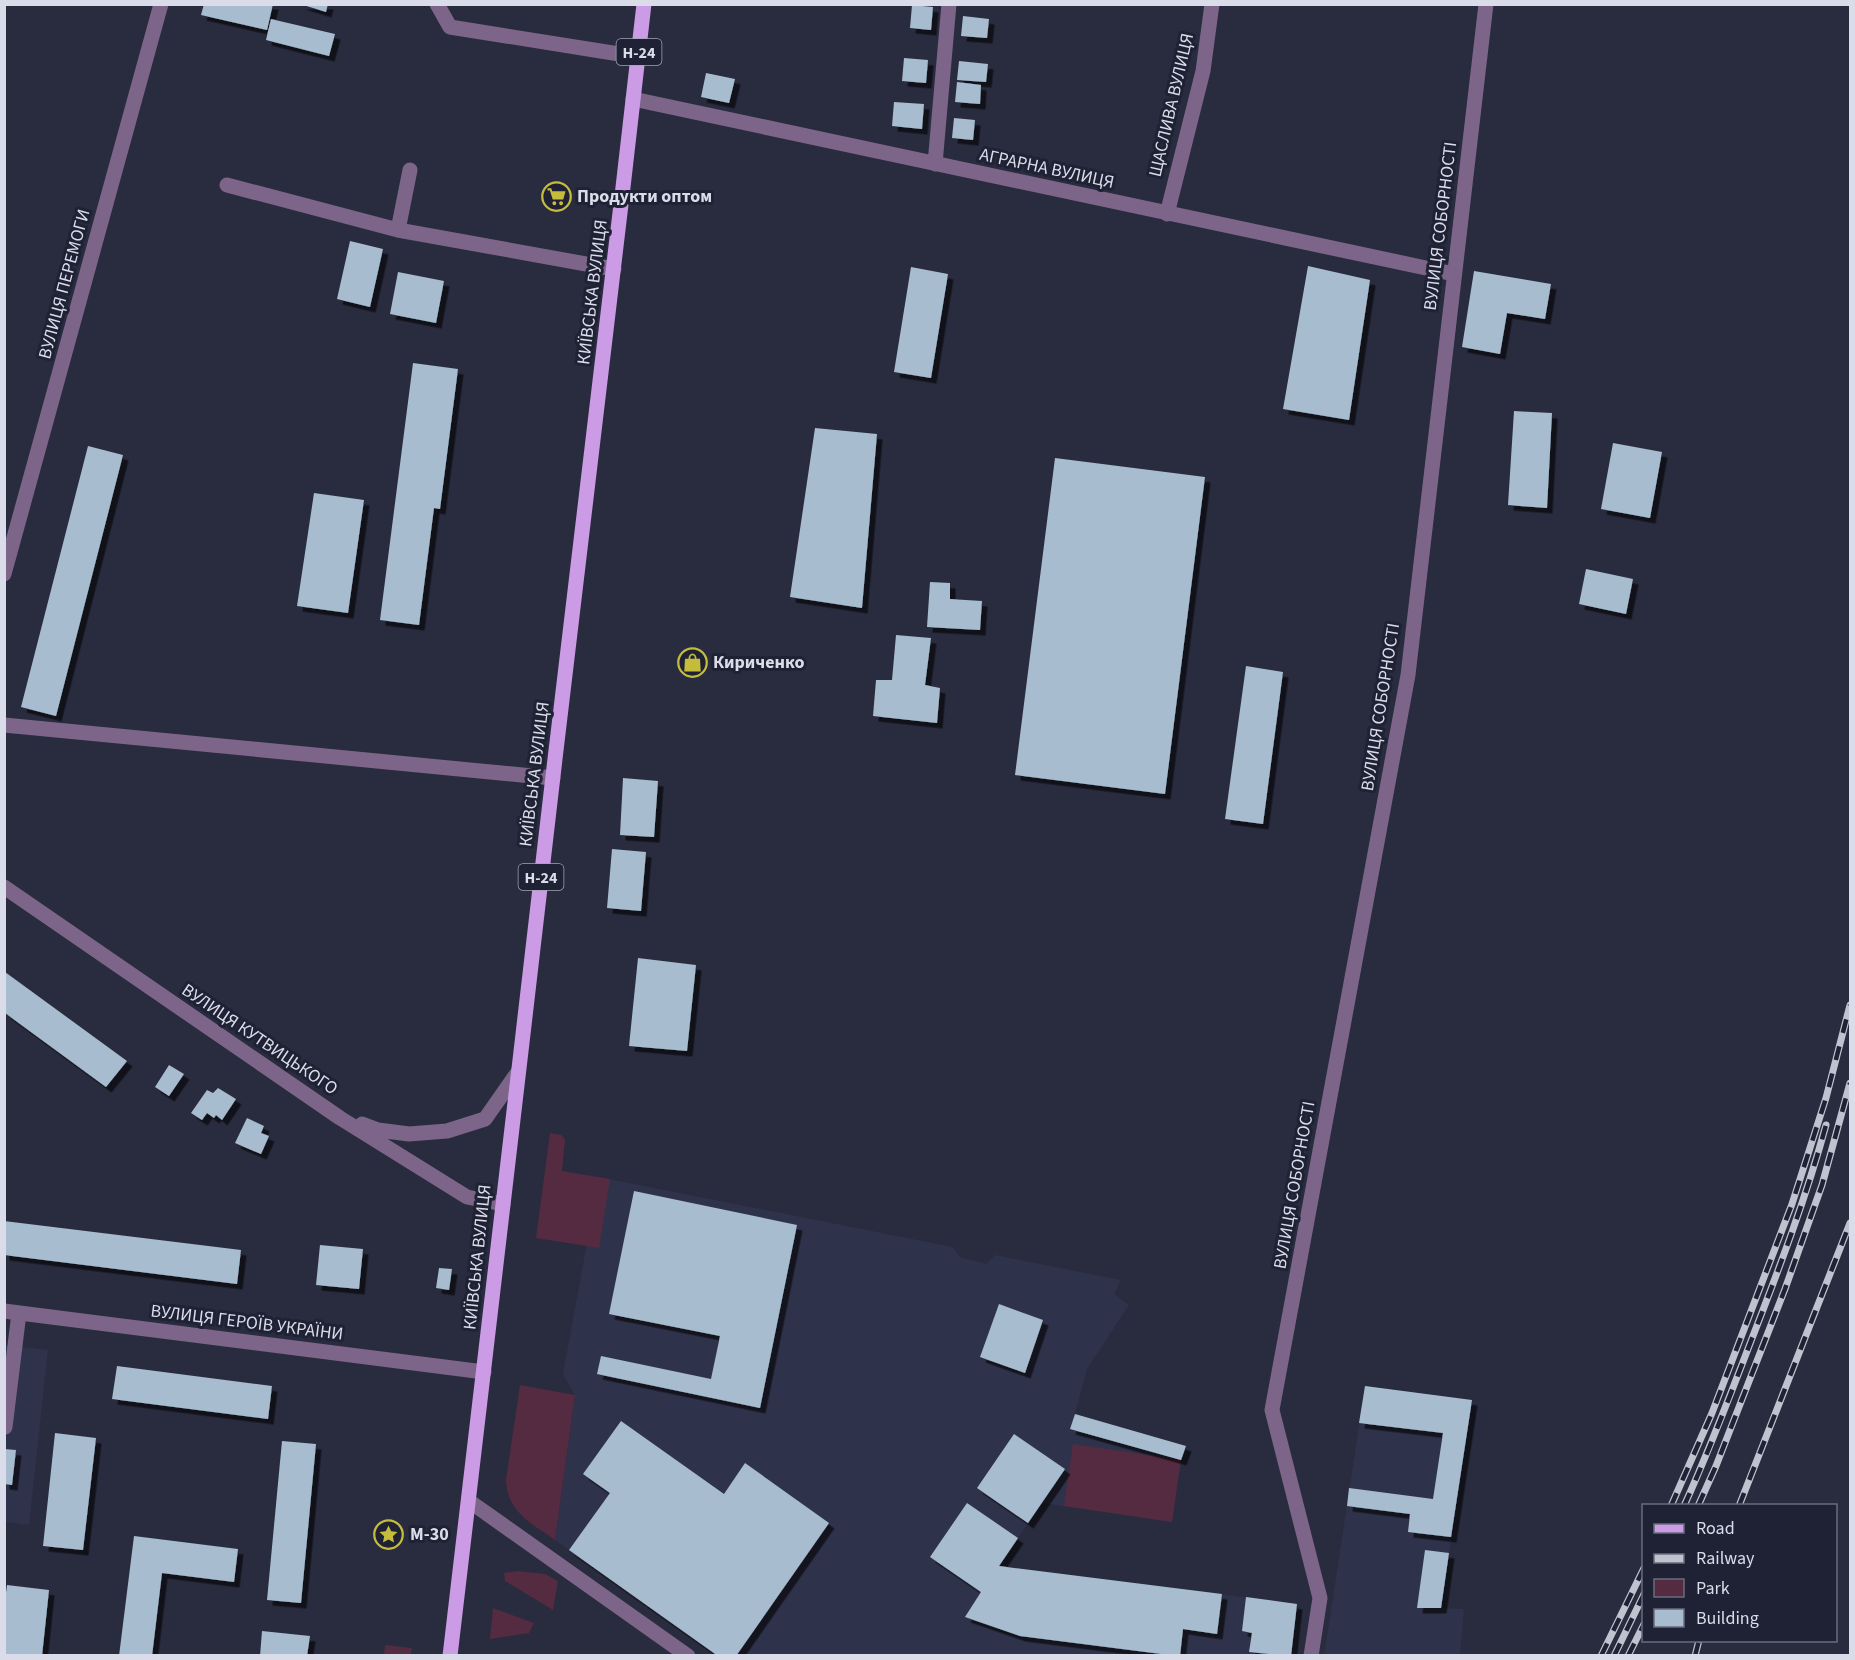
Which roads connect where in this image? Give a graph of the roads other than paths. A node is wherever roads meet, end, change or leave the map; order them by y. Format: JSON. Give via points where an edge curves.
{"nodes":[{"id":1,"x":161,"y":4,"type":"edge"},
{"id":2,"x":437,"y":4,"type":"edge"},
{"id":3,"x":644,"y":4,"type":"edge"},
{"id":4,"x":949,"y":4,"type":"edge"},
{"id":5,"x":1212,"y":4,"type":"edge"},
{"id":6,"x":1486,"y":4,"type":"edge"},
{"id":7,"x":638,"y":57,"type":"junction"},
{"id":8,"x":633,"y":99,"type":"junction"},
{"id":9,"x":934,"y":164,"type":"junction"},
{"id":10,"x":410,"y":170,"type":"dead end"},
{"id":11,"x":227,"y":185,"type":"dead end"},
{"id":12,"x":1167,"y":213,"type":"junction"},
{"id":13,"x":398,"y":230,"type":"junction"},
{"id":14,"x":614,"y":269,"type":"junction"},
{"id":15,"x":1454,"y":274,"type":"junction"},
{"id":16,"x":4,"y":574,"type":"edge"},
{"id":17,"x":4,"y":725,"type":"edge"},
{"id":18,"x":553,"y":778,"type":"junction"},
{"id":19,"x":4,"y":887,"type":"edge"},
{"id":20,"x":518,"y":1072,"type":"junction"},
{"id":21,"x":340,"y":1118,"type":"junction"},
{"id":22,"x":502,"y":1204,"type":"junction"},
{"id":23,"x":12,"y":1312,"type":"edge"},
{"id":24,"x":484,"y":1372,"type":"junction"},
{"id":25,"x":5,"y":1427,"type":"edge"},
{"id":26,"x":469,"y":1501,"type":"junction"},
{"id":27,"x":683,"y":1654,"type":"edge"},
{"id":28,"x":450,"y":1656,"type":"edge"},
{"id":29,"x":1311,"y":1656,"type":"edge"}],
"edges":[{"from":1,"to":16,"type":"street","name":"ВУЛИЦЯ ПЕРЕМОГИ"},
{"from":2,"to":7,"type":"street","via":[[450,27]]},
{"from":3,"to":7,"type":"main road","name":"КИЇВСЬКА ВУЛИЦЯ","number":"Н-24"},
{"from":4,"to":9,"type":"street"},
{"from":5,"to":12,"type":"street","name":"ЩАСЛИВА ВУЛИЦЯ","via":[[1203,71]]},
{"from":6,"to":15,"type":"street","name":"ВУЛИЦЯ СОБОРНОСТІ"},
{"from":7,"to":8,"type":"main road","name":"КИЇВСЬКА ВУЛИЦЯ","number":"Н-24"},
{"from":8,"to":9,"type":"street","name":"АГРАРНА ВУЛИЦЯ"},
{"from":8,"to":14,"type":"main road","name":"КИЇВСЬКА ВУЛИЦЯ","number":"Н-24"},
{"from":9,"to":12,"type":"street","name":"АГРАРНА ВУЛИЦЯ"},
{"from":10,"to":13,"type":"street"},
{"from":11,"to":13,"type":"street"},
{"from":12,"to":15,"type":"street","name":"АГРАРНА ВУЛИЦЯ"},
{"from":13,"to":14,"type":"street"},
{"from":14,"to":18,"type":"main road","name":"КИЇВСЬКА ВУЛИЦЯ","number":"Н-24"},
{"from":15,"to":29,"type":"street","name":"ВУЛИЦЯ СОБОРНОСТІ","via":[[1408,675],[1272,1410],[1320,1598]]},
{"from":17,"to":18,"type":"street"},
{"from":18,"to":20,"type":"main road","name":"КИЇВСЬКА ВУЛИЦЯ","number":"Н-24"},
{"from":19,"to":21,"type":"street","name":"ВУЛИЦЯ КУТВИЦЬКОГО"},
{"from":20,"to":21,"type":"street","via":[[485,1119],[447,1131],[409,1134],[378,1130]]},
{"from":20,"to":22,"type":"main road","name":"КИЇВСЬКА ВУЛИЦЯ","number":"Н-24"},
{"from":21,"to":22,"type":"street","name":"ВУЛИЦЯ КУТВИЦЬКОГО","via":[[467,1197]]},
{"from":22,"to":24,"type":"main road","name":"КИЇВСЬКА ВУЛИЦЯ","number":"Н-24"},
{"from":23,"to":24,"type":"street","name":"ВУЛИЦЯ ГЕРОЇВ УКРАЇНИ"},
{"from":23,"to":25,"type":"street"},
{"from":24,"to":26,"type":"main road","name":"КИЇВСЬКА ВУЛИЦЯ","number":"Н-24"},
{"from":26,"to":27,"type":"street"},
{"from":26,"to":28,"type":"main road","name":"КИЇВСЬКА ВУЛИЦЯ","number":"Н-24"}]}
